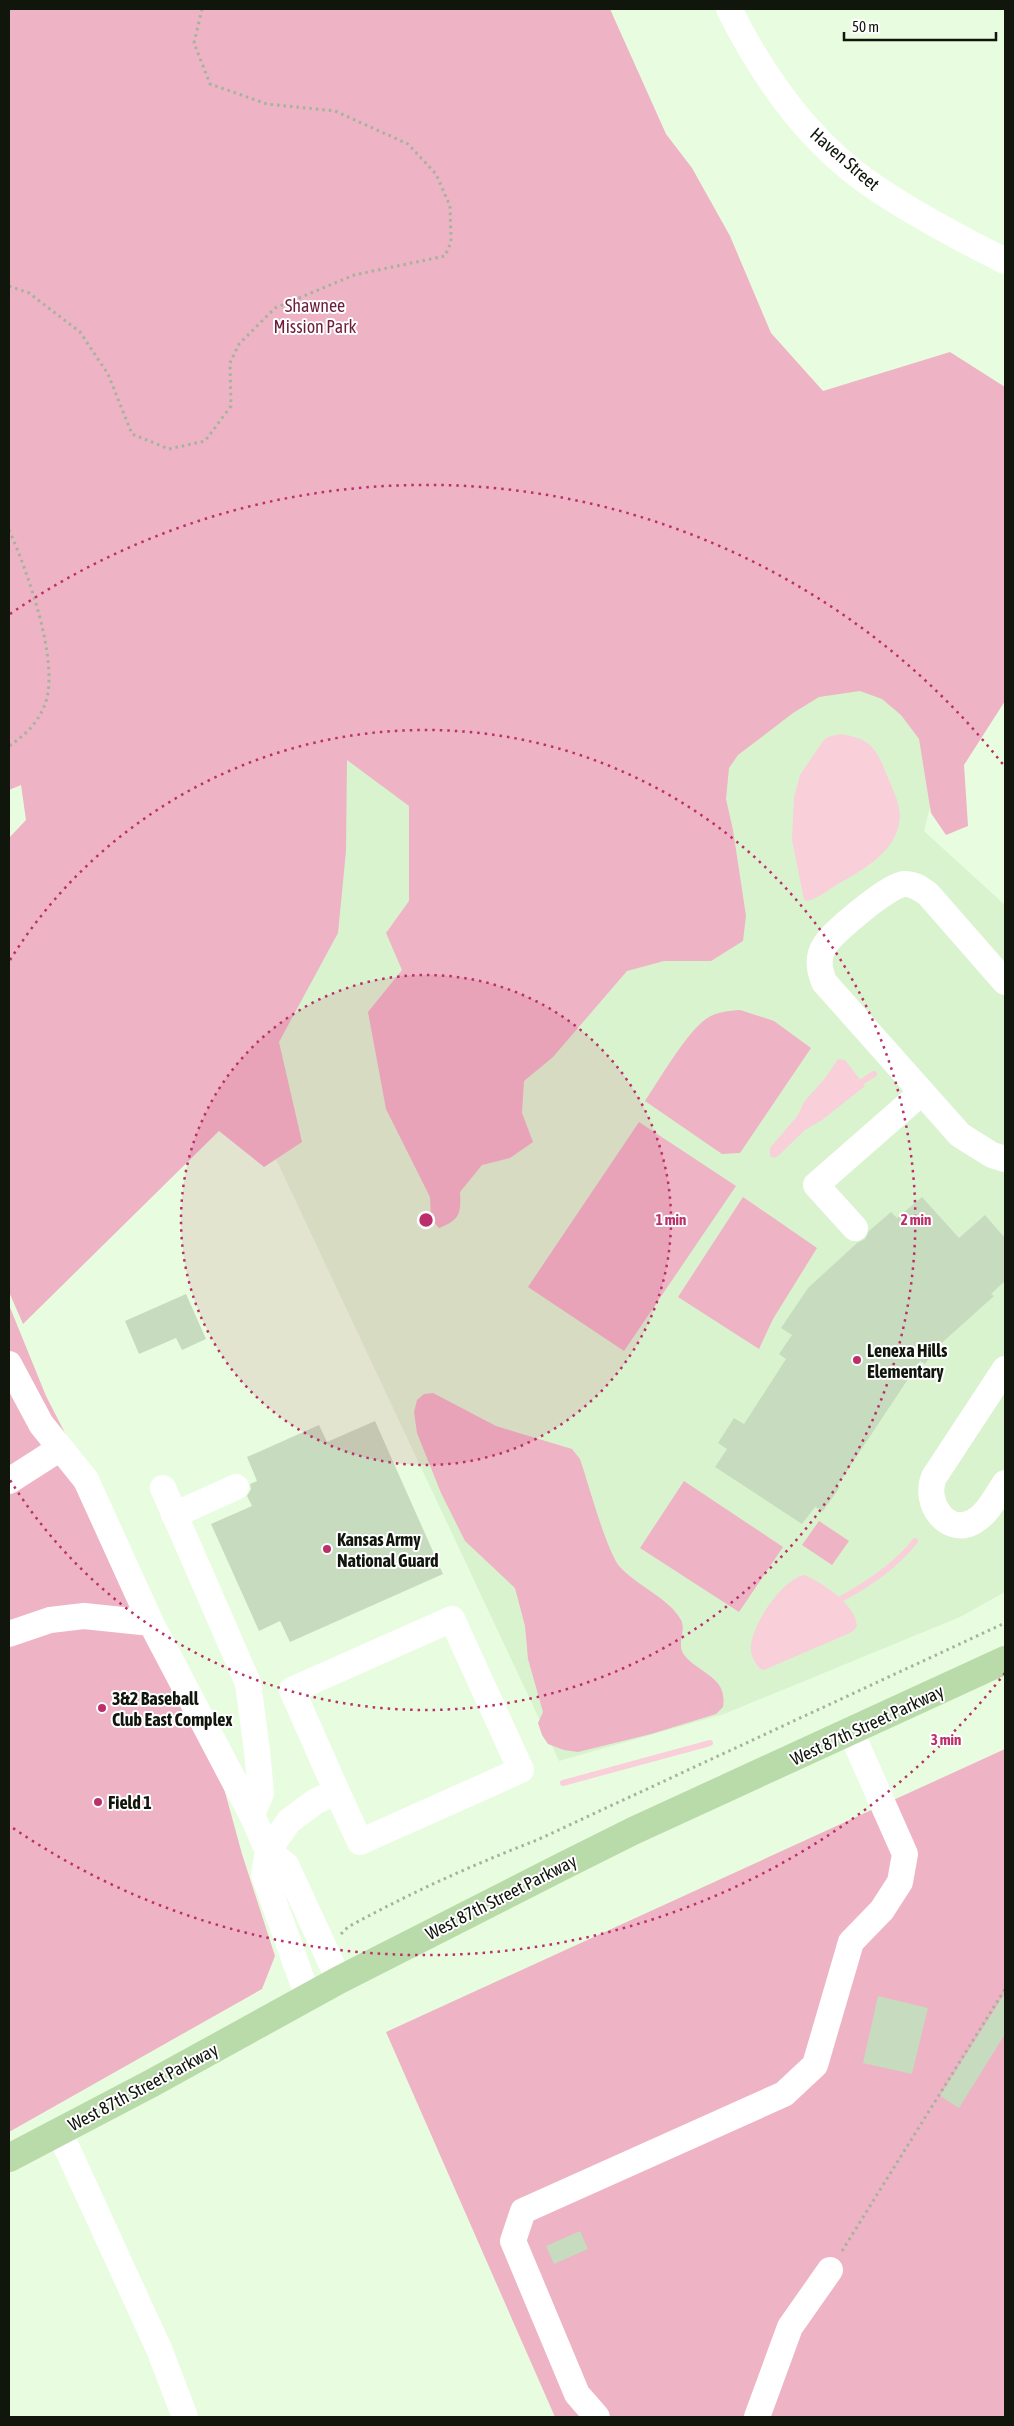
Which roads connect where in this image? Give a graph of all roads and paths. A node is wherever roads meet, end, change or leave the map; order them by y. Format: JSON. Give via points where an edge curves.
{"nodes":[{"id":1,"x":202,"y":9,"type":"edge"},
{"id":2,"x":729,"y":9,"type":"edge"},
{"id":3,"x":1005,"y":261,"type":"edge"},
{"id":4,"x":9,"y":286,"type":"edge"},
{"id":5,"x":9,"y":530,"type":"edge"},
{"id":6,"x":9,"y":746,"type":"edge"},
{"id":7,"x":1005,"y":982,"type":"edge"},
{"id":8,"x":921,"y":1093,"type":"junction"},
{"id":9,"x":1005,"y":1159,"type":"edge"},
{"id":10,"x":855,"y":1228,"type":"dead end"},
{"id":11,"x":9,"y":1364,"type":"edge"},
{"id":12,"x":1005,"y":1369,"type":"edge"},
{"id":13,"x":59,"y":1449,"type":"junction"},
{"id":14,"x":9,"y":1481,"type":"edge"},
{"id":15,"x":1005,"y":1483,"type":"edge"},
{"id":16,"x":236,"y":1487,"type":"dead end"},
{"id":17,"x":163,"y":1488,"type":"dead end"},
{"id":18,"x":174,"y":1514,"type":"junction"},
{"id":19,"x":151,"y":1623,"type":"junction"},
{"id":20,"x":1005,"y":1623,"type":"edge"},
{"id":21,"x":9,"y":1634,"type":"edge"},
{"id":22,"x":1005,"y":1660,"type":"edge"},
{"id":23,"x":851,"y":1732,"type":"junction"},
{"id":24,"x":337,"y":1792,"type":"junction"},
{"id":25,"x":252,"y":1815,"type":"junction"},
{"id":26,"x":268,"y":1851,"type":"junction"},
{"id":27,"x":325,"y":1950,"type":"junction"},
{"id":28,"x":339,"y":1980,"type":"junction"},
{"id":29,"x":1005,"y":1989,"type":"edge"},
{"id":30,"x":308,"y":1997,"type":"junction"},
{"id":31,"x":60,"y":2131,"type":"junction"},
{"id":32,"x":9,"y":2158,"type":"edge"},
{"id":33,"x":830,"y":2270,"type":"joint"},
{"id":34,"x":185,"y":2417,"type":"edge"},
{"id":35,"x":597,"y":2417,"type":"edge"},
{"id":36,"x":758,"y":2417,"type":"edge"}],
"edges":[{"from":1,"to":4,"type":"path","via":[[194,43],[210,84],[267,104],[335,111],[408,144],[436,174],[450,206],[451,242],[445,256],[354,275],[275,308],[239,344],[230,363],[231,406],[205,442],[169,449],[132,434],[108,374],[80,332],[29,293]]},
{"from":2,"to":3,"type":"street","name":"Haven Street","via":[[768,78],[838,157],[869,183],[905,206]]},
{"from":5,"to":6,"type":"path","via":[[33,593],[44,633],[49,673],[45,706],[31,729]]},
{"from":7,"to":8,"type":"street","via":[[928,894],[905,883],[884,892],[825,944],[819,961],[824,982]]},
{"from":8,"to":9,"type":"street","via":[[960,1135],[992,1155]]},
{"from":8,"to":10,"type":"street","via":[[816,1185]]},
{"from":11,"to":13,"type":"street","via":[[41,1424]]},
{"from":12,"to":15,"type":"street","via":[[934,1477],[930,1488],[931,1500],[942,1516],[954,1525],[964,1526],[986,1512]]},
{"from":13,"to":14,"type":"street"},
{"from":13,"to":19,"type":"street","via":[[86,1480]]},
{"from":16,"to":18,"type":"street"},
{"from":17,"to":18,"type":"street"},
{"from":18,"to":25,"type":"street","via":[[248,1683],[261,1793]]},
{"from":19,"to":21,"type":"street","via":[[84,1616],[50,1620]]},
{"from":19,"to":25,"type":"street"},
{"from":20,"to":27,"type":"path","via":[[537,1840],[463,1869],[402,1898],[348,1927]]},
{"from":22,"to":23,"type":"main road","name":"West 87th Street Parkway"},
{"from":23,"to":28,"type":"main road","name":"West 87th Street Parkway","via":[[633,1831]]},
{"from":23,"to":35,"type":"street","via":[[905,1854],[900,1882],[882,1910],[851,1942],[815,2065],[784,2094],[523,2211],[513,2241],[577,2394]]},
{"from":24,"to":24,"type":"street","via":[[292,1690],[452,1619],[521,1770],[360,1842]]},
{"from":24,"to":26,"type":"street","via":[[302,1810],[289,1821]]},
{"from":25,"to":26,"type":"street"},
{"from":26,"to":27,"type":"street","via":[[286,1865]]},
{"from":26,"to":30,"type":"street","via":[[264,1874]]},
{"from":27,"to":28,"type":"street"},
{"from":28,"to":30,"type":"main road","name":"West 87th Street Parkway"},
{"from":29,"to":33,"type":"path"},
{"from":30,"to":31,"type":"main road","name":"West 87th Street Parkway"},
{"from":31,"to":32,"type":"main road","name":"West 87th Street Parkway"},
{"from":31,"to":34,"type":"street","via":[[159,2349]]},
{"from":33,"to":36,"type":"street","via":[[790,2327]]}]}
